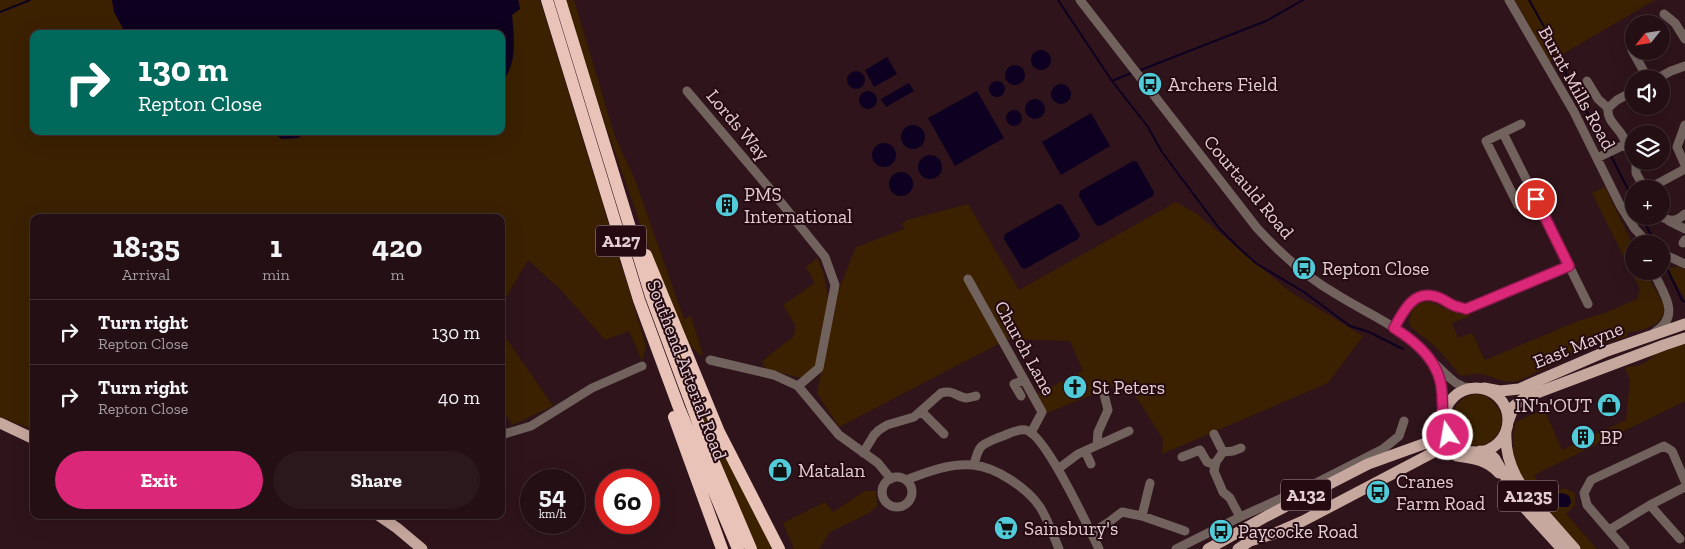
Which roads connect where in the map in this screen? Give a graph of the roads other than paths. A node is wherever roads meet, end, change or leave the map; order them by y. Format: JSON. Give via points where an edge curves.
{"nodes":[{"id":1,"x":547,"y":0,"type":"edge"},
{"id":2,"x":560,"y":0,"type":"edge"},
{"id":3,"x":1080,"y":0,"type":"edge"},
{"id":4,"x":1509,"y":0,"type":"edge"},
{"id":5,"x":1664,"y":14,"type":"dead end"},
{"id":6,"x":1685,"y":39,"type":"edge"},
{"id":7,"x":1685,"y":66,"type":"edge"},
{"id":8,"x":1670,"y":72,"type":"edge"},
{"id":9,"x":1588,"y":81,"type":"dead end"},
{"id":10,"x":687,"y":91,"type":"dead end"},
{"id":11,"x":1625,"y":96,"type":"edge"},
{"id":12,"x":1608,"y":108,"type":"junction"},
{"id":13,"x":1521,"y":124,"type":"dead end"},
{"id":14,"x":1685,"y":125,"type":"edge"},
{"id":15,"x":1502,"y":133,"type":"junction"},
{"id":16,"x":602,"y":140,"type":"junction"},
{"id":17,"x":1625,"y":143,"type":"edge"},
{"id":18,"x":1625,"y":146,"type":"edge"},
{"id":19,"x":1597,"y":158,"type":"junction"},
{"id":20,"x":1685,"y":167,"type":"edge"},
{"id":21,"x":1662,"y":180,"type":"edge"},
{"id":22,"x":1535,"y":197,"type":"junction"},
{"id":23,"x":1685,"y":214,"type":"edge"},
{"id":24,"x":1670,"y":219,"type":"edge"},
{"id":25,"x":1670,"y":222,"type":"edge"},
{"id":26,"x":1685,"y":229,"type":"edge"},
{"id":27,"x":1641,"y":235,"type":"edge"},
{"id":28,"x":1670,"y":258,"type":"edge"},
{"id":29,"x":1685,"y":264,"type":"edge"},
{"id":30,"x":1569,"y":266,"type":"junction"},
{"id":31,"x":968,"y":278,"type":"dead end"},
{"id":32,"x":1658,"y":280,"type":"edge"},
{"id":33,"x":639,"y":300,"type":"junction"},
{"id":34,"x":1588,"y":304,"type":"dead end"},
{"id":35,"x":1685,"y":324,"type":"edge"},
{"id":36,"x":1394,"y":328,"type":"junction"},
{"id":37,"x":1685,"y":338,"type":"edge"},
{"id":38,"x":1639,"y":340,"type":"junction"},
{"id":39,"x":1428,"y":357,"type":"junction"},
{"id":40,"x":710,"y":360,"type":"dead end"},
{"id":41,"x":642,"y":366,"type":"dead end"},
{"id":42,"x":1024,"y":380,"type":"junction"},
{"id":43,"x":798,"y":386,"type":"junction"},
{"id":44,"x":1478,"y":388,"type":"junction"},
{"id":45,"x":1104,"y":394,"type":"dead end"},
{"id":46,"x":976,"y":396,"type":"dead end"},
{"id":47,"x":1021,"y":396,"type":"dead end"},
{"id":48,"x":922,"y":412,"type":"junction"},
{"id":49,"x":1443,"y":418,"type":"junction"},
{"id":50,"x":1404,"y":421,"type":"dead end"},
{"id":51,"x":0,"y":423,"type":"edge"},
{"id":52,"x":1507,"y":426,"type":"junction"},
{"id":53,"x":1129,"y":431,"type":"dead end"},
{"id":54,"x":1031,"y":433,"type":"junction"},
{"id":55,"x":505,"y":434,"type":"edge"},
{"id":56,"x":944,"y":434,"type":"dead end"},
{"id":57,"x":1214,"y":434,"type":"dead end"},
{"id":58,"x":30,"y":437,"type":"edge"},
{"id":59,"x":1100,"y":443,"type":"junction"},
{"id":60,"x":1242,"y":448,"type":"dead end"},
{"id":61,"x":1473,"y":450,"type":"junction"},
{"id":62,"x":1085,"y":451,"type":"junction"},
{"id":63,"x":1223,"y":452,"type":"junction"},
{"id":64,"x":864,"y":453,"type":"junction"},
{"id":65,"x":1182,"y":457,"type":"dead end"},
{"id":66,"x":1091,"y":464,"type":"dead end"},
{"id":67,"x":1414,"y":464,"type":"junction"},
{"id":68,"x":974,"y":465,"type":"junction"},
{"id":69,"x":1215,"y":465,"type":"junction"},
{"id":70,"x":1058,"y":469,"type":"junction"},
{"id":71,"x":891,"y":479,"type":"junction"},
{"id":72,"x":906,"y":480,"type":"junction"},
{"id":73,"x":1685,"y":480,"type":"edge"},
{"id":74,"x":1150,"y":482,"type":"dead end"},
{"id":75,"x":1685,"y":486,"type":"edge"},
{"id":76,"x":1514,"y":493,"type":"junction"},
{"id":77,"x":1650,"y":505,"type":"junction"},
{"id":78,"x":1142,"y":516,"type":"junction"},
{"id":79,"x":1240,"y":517,"type":"junction"},
{"id":80,"x":384,"y":519,"type":"edge"},
{"id":81,"x":1609,"y":530,"type":"junction"},
{"id":82,"x":1185,"y":531,"type":"dead end"},
{"id":83,"x":1091,"y":533,"type":"junction"},
{"id":84,"x":1680,"y":539,"type":"dead end"},
{"id":85,"x":422,"y":549,"type":"edge"},
{"id":86,"x":722,"y":549,"type":"edge"},
{"id":87,"x":738,"y":549,"type":"edge"},
{"id":88,"x":751,"y":549,"type":"edge"},
{"id":89,"x":780,"y":549,"type":"edge"},
{"id":90,"x":1058,"y":549,"type":"edge"},
{"id":91,"x":1100,"y":549,"type":"edge"},
{"id":92,"x":1176,"y":549,"type":"edge"},
{"id":93,"x":1208,"y":549,"type":"edge"},
{"id":94,"x":1214,"y":549,"type":"edge"},
{"id":95,"x":1224,"y":549,"type":"edge"},
{"id":96,"x":1238,"y":549,"type":"edge"},
{"id":97,"x":1562,"y":549,"type":"edge"},
{"id":98,"x":1574,"y":549,"type":"edge"},
{"id":99,"x":1625,"y":549,"type":"edge"}],
"edges":[{"from":1,"to":33,"type":"highway","name":"Southend Arterial Road","number":"A127"},
{"from":2,"to":16,"type":"highway","name":"Southend Arterial Road","number":"A127"},
{"from":3,"to":36,"type":"street","name":"Courtauld Road","via":[[1256,228],[1305,273],[1334,294]]},
{"from":4,"to":19,"type":"street","name":"Burnt Mills Road"},
{"from":5,"to":6,"type":"street","via":[[1675,23]]},
{"from":7,"to":8,"type":"street"},
{"from":9,"to":12,"type":"street","via":[[1598,99]]},
{"from":10,"to":43,"type":"street","name":"Lords Way","via":[[825,257],[835,285],[819,368]]},
{"from":11,"to":12,"type":"street"},
{"from":12,"to":17,"type":"street","via":[[1609,117]]},
{"from":13,"to":15,"type":"street"},
{"from":14,"to":20,"type":"street","via":[[1677,147]]},
{"from":15,"to":22,"type":"street"},
{"from":15,"to":22,"type":"street","via":[[1486,141],[1518,205]]},
{"from":16,"to":88,"type":"highway","name":"Southend Arterial Road","number":"A127","via":[[677,370]]},
{"from":16,"to":89,"type":"highway","number":"A127","via":[[707,405]]},
{"from":18,"to":19,"type":"street"},
{"from":19,"to":27,"type":"street","name":"Burnt Mills Road","via":[[1627,216]]},
{"from":20,"to":21,"type":"street"},
{"from":22,"to":30,"type":"street"},
{"from":23,"to":24,"type":"street","via":[[1678,220]]},
{"from":25,"to":26,"type":"street"},
{"from":28,"to":29,"type":"street"},
{"from":30,"to":34,"type":"street"},
{"from":30,"to":36,"type":"street","via":[[1466,309],[1438,297],[1416,297]]},
{"from":31,"to":42,"type":"street","name":"Church Lane"},
{"from":32,"to":38,"type":"street","via":[[1668,303],[1668,318],[1662,328]]},
{"from":33,"to":86,"type":"highway","number":"A127","via":[[661,379]]},
{"from":33,"to":87,"type":"highway","name":"Southend Arterial Road","number":"A127"},
{"from":35,"to":38,"type":"main road","name":"East Mayne"},
{"from":36,"to":39,"type":"street","name":"Courtauld Road"},
{"from":37,"to":52,"type":"main road","name":"East Mayne","number":"A132","via":[[1526,397],[1514,406]]},
{"from":38,"to":44,"type":"main road","name":"East Mayne","via":[[1519,389]]},
{"from":39,"to":44,"type":"street","name":"Courtauld Road","via":[[1456,383]]},
{"from":39,"to":49,"type":"street","name":"Courtauld Road","via":[[1442,385]]},
{"from":40,"to":43,"type":"street","via":[[774,375]]},
{"from":41,"to":55,"type":"street","via":[[592,388],[530,426]]},
{"from":42,"to":47,"type":"street","via":[[1014,384]]},
{"from":42,"to":54,"type":"street","name":"Church Lane","via":[[1042,412]]},
{"from":43,"to":64,"type":"street","via":[[839,435]]},
{"from":44,"to":49,"type":"main road","number":"A132","via":[[1465,390],[1456,396]]},
{"from":44,"to":52,"type":"main road","via":[[1495,394],[1504,404]]},
{"from":45,"to":59,"type":"street","via":[[1108,410],[1098,432]]},
{"from":46,"to":48,"type":"street","via":[[965,398],[946,391]]},
{"from":48,"to":56,"type":"street"},
{"from":48,"to":64,"type":"street","via":[[886,425],[874,435]]},
{"from":49,"to":61,"type":"main road","via":[[1448,435],[1459,447]]},
{"from":49,"to":93,"type":"main road","number":"A132","via":[[1439,432],[1429,442],[1368,464]]},
{"from":50,"to":79,"type":"street","via":[[1400,436],[1383,449]]},
{"from":51,"to":58,"type":"main road"},
{"from":52,"to":61,"type":"main road","number":"A132","via":[[1500,441],[1491,448]]},
{"from":52,"to":98,"type":"main road","number":"A1235","via":[[1508,456],[1518,482]]},
{"from":53,"to":59,"type":"street"},
{"from":54,"to":68,"type":"street","via":[[1018,431],[984,444],[979,448]]},
{"from":54,"to":70,"type":"street","via":[[1038,438]]},
{"from":57,"to":63,"type":"street"},
{"from":59,"to":62,"type":"street"},
{"from":60,"to":63,"type":"street"},
{"from":61,"to":67,"type":"main road","number":"A132","via":[[1444,449]]},
{"from":61,"to":76,"type":"main road","number":"A1235","via":[[1490,454],[1495,459]]},
{"from":62,"to":66,"type":"street"},
{"from":62,"to":70,"type":"street"},
{"from":63,"to":69,"type":"street"},
{"from":64,"to":71,"type":"street","via":[[878,463]]},
{"from":65,"to":69,"type":"street","via":[[1200,450],[1207,462]]},
{"from":67,"to":76,"type":"main road","via":[[1448,455],[1484,461],[1494,467]]},
{"from":67,"to":96,"type":"main road","number":"A132","via":[[1304,521],[1250,541]]},
{"from":68,"to":72,"type":"street","via":[[931,470]]},
{"from":68,"to":90,"type":"street","via":[[1005,476],[1032,498],[1040,507]]},
{"from":69,"to":79,"type":"street","via":[[1218,482]]},
{"from":70,"to":83,"type":"street"},
{"from":71,"to":72,"type":"street"},
{"from":71,"to":72,"type":"street","via":[[882,493],[890,505],[896,507],[906,504],[911,498],[912,492]]},
{"from":73,"to":81,"type":"street","via":[[1672,451],[1664,446],[1591,480],[1584,493],[1587,505]]},
{"from":74,"to":78,"type":"street"},
{"from":75,"to":77,"type":"street"},
{"from":76,"to":97,"type":"main road","number":"A1235"},
{"from":77,"to":81,"type":"street"},
{"from":77,"to":84,"type":"street"},
{"from":78,"to":82,"type":"street"},
{"from":78,"to":83,"type":"street","via":[[1122,512]]},
{"from":79,"to":92,"type":"street"},
{"from":80,"to":85,"type":"main road"},
{"from":81,"to":99,"type":"street"},
{"from":83,"to":91,"type":"street"},
{"from":94,"to":95,"type":"main road"}]}
